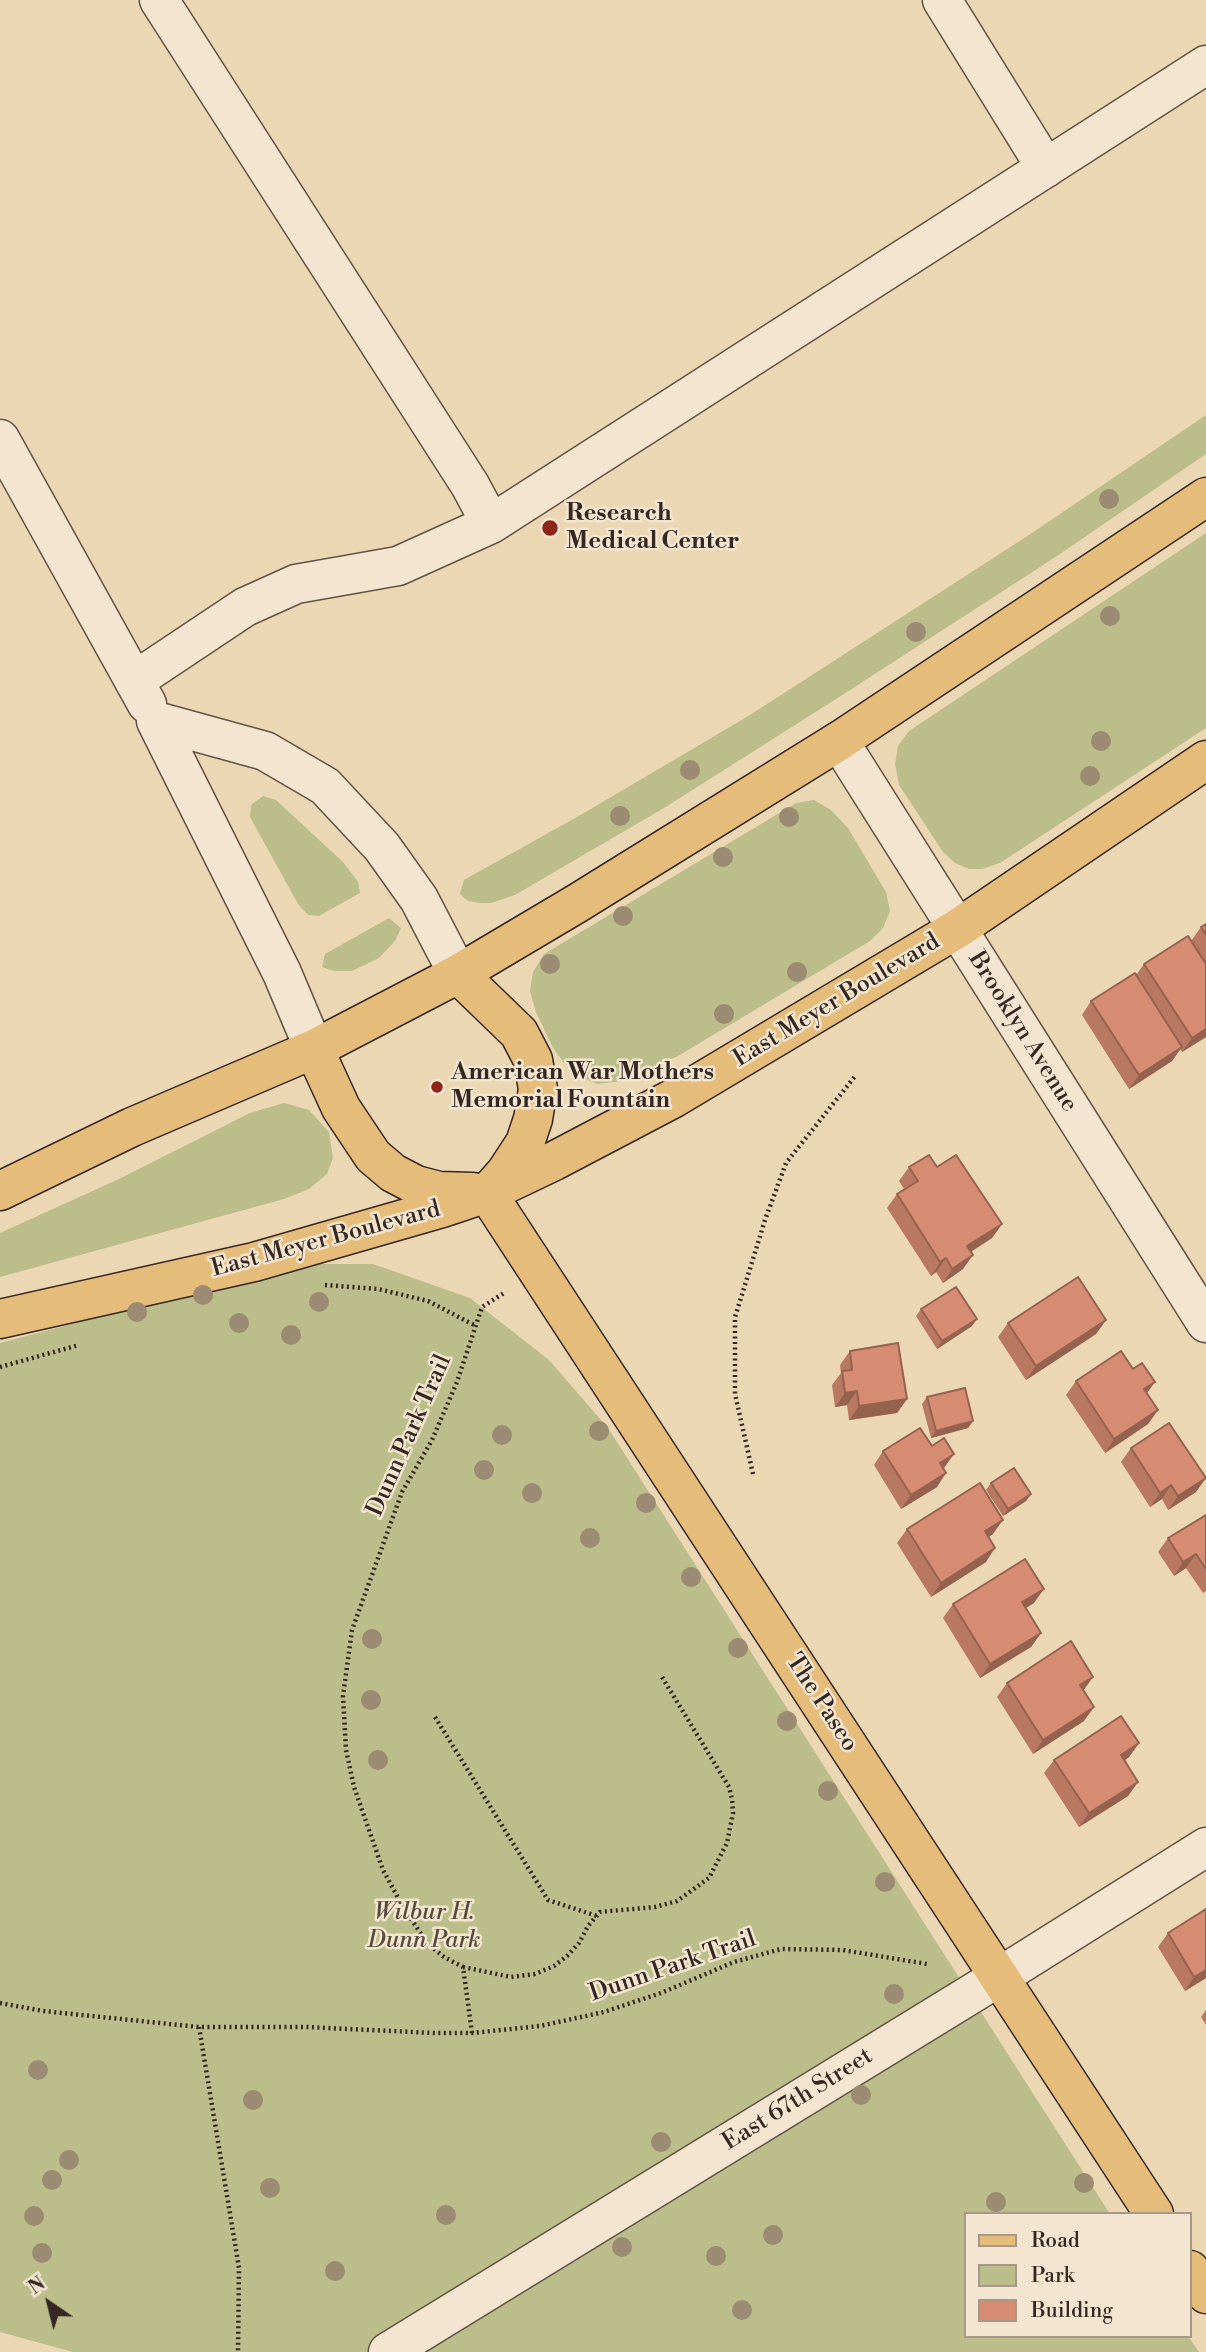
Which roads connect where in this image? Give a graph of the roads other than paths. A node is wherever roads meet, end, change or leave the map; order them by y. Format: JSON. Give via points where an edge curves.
{"nodes":[{"id":1,"x":159,"y":0,"type":"edge"},
{"id":2,"x":942,"y":0,"type":"edge"},
{"id":3,"x":1206,"y":65,"type":"edge"},
{"id":4,"x":1046,"y":168,"type":"junction"},
{"id":5,"x":0,"y":439,"type":"edge"},
{"id":6,"x":1206,"y":497,"type":"edge"},
{"id":7,"x":491,"y":524,"type":"junction"},
{"id":8,"x":134,"y":681,"type":"junction"},
{"id":9,"x":156,"y":721,"type":"junction"},
{"id":10,"x":839,"y":741,"type":"junction"},
{"id":11,"x":1206,"y":760,"type":"edge"},
{"id":12,"x":957,"y":929,"type":"junction"},
{"id":13,"x":458,"y":974,"type":"junction"},
{"id":14,"x":314,"y":1049,"type":"junction"},
{"id":15,"x":0,"y":1191,"type":"edge"},
{"id":16,"x":487,"y":1193,"type":"junction"},
{"id":17,"x":0,"y":1319,"type":"edge"},
{"id":18,"x":1206,"y":1323,"type":"edge"},
{"id":19,"x":1206,"y":1847,"type":"edge"},
{"id":20,"x":999,"y":1977,"type":"junction"},
{"id":21,"x":1153,"y":2212,"type":"edge"},
{"id":22,"x":1192,"y":2273,"type":"edge"},
{"id":23,"x":1206,"y":2294,"type":"edge"},
{"id":24,"x":388,"y":2352,"type":"edge"}],
"edges":[{"from":1,"to":7,"type":"street"},
{"from":2,"to":4,"type":"street"},
{"from":3,"to":4,"type":"street"},
{"from":4,"to":7,"type":"street"},
{"from":5,"to":8,"type":"street"},
{"from":6,"to":10,"type":"main road"},
{"from":7,"to":8,"type":"street","via":[[398,566],[296,584],[245,607]]},
{"from":8,"to":9,"type":"street"},
{"from":9,"to":13,"type":"street","via":[[265,751],[325,786],[382,847],[419,899]]},
{"from":9,"to":14,"type":"street","via":[[282,973]]},
{"from":10,"to":12,"type":"street","name":"Brooklyn Avenue"},
{"from":10,"to":13,"type":"main road"},
{"from":11,"to":12,"type":"main road","name":"East Meyer Boulevard"},
{"from":12,"to":16,"type":"main road","name":"East Meyer Boulevard","via":[[674,1098]]},
{"from":12,"to":18,"type":"street","name":"Brooklyn Avenue"},
{"from":13,"to":14,"type":"main road"},
{"from":13,"to":16,"type":"main road","via":[[519,1033],[534,1060],[538,1089],[525,1143]]},
{"from":14,"to":15,"type":"main road","via":[[132,1127]]},
{"from":14,"to":16,"type":"main road","via":[[341,1108],[373,1156],[393,1173],[439,1191]]},
{"from":16,"to":17,"type":"main road","name":"East Meyer Boulevard","via":[[254,1262]]},
{"from":16,"to":20,"type":"main road","name":"The Paseo"},
{"from":19,"to":20,"type":"street","name":"East 67th Street"},
{"from":20,"to":21,"type":"main road","name":"The Paseo"},
{"from":20,"to":24,"type":"street","name":"East 67th Street"},
{"from":22,"to":23,"type":"main road"}]}
